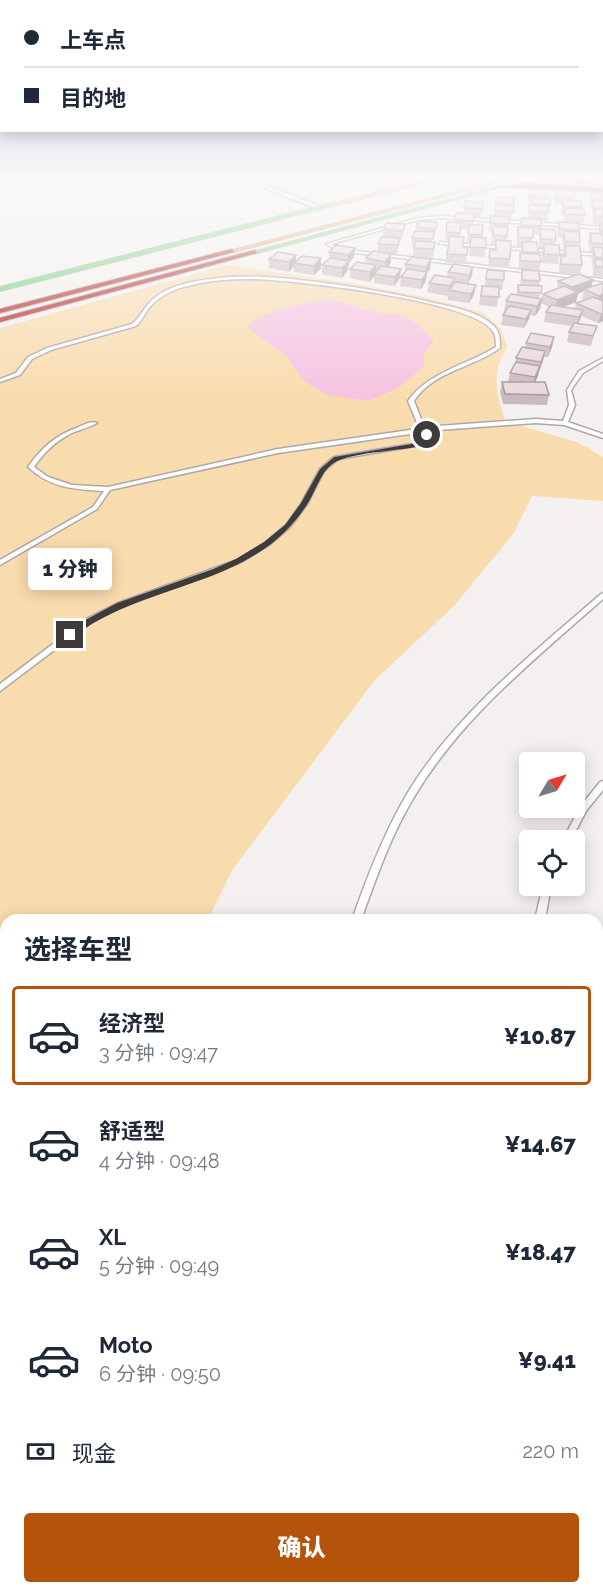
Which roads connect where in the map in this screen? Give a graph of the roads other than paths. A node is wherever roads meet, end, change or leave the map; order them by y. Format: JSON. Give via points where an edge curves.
{"nodes":[{"id":1,"x":149,"y":251,"type":"edge"},
{"id":2,"x":181,"y":251,"type":"edge"},
{"id":3,"x":227,"y":251,"type":"edge"},
{"id":4,"x":256,"y":251,"type":"edge"},
{"id":5,"x":348,"y":251,"type":"edge"},
{"id":6,"x":553,"y":251,"type":"edge"},
{"id":7,"x":603,"y":255,"type":"edge"},
{"id":8,"x":603,"y":280,"type":"edge"},
{"id":9,"x":0,"y":289,"type":"edge"},
{"id":10,"x":0,"y":299,"type":"edge"},
{"id":11,"x":0,"y":311,"type":"edge"},
{"id":12,"x":0,"y":320,"type":"edge"},
{"id":13,"x":603,"y":359,"type":"edge"},
{"id":14,"x":0,"y":381,"type":"edge"},
{"id":15,"x":94,"y":423,"type":"dead end"},
{"id":16,"x":565,"y":423,"type":"junction"},
{"id":17,"x":420,"y":424,"type":"dead end"},
{"id":18,"x":427,"y":435,"type":"dead end"},
{"id":19,"x":603,"y":436,"type":"edge"},
{"id":20,"x":108,"y":489,"type":"junction"},
{"id":21,"x":0,"y":563,"type":"edge"},
{"id":22,"x":603,"y":595,"type":"edge"},
{"id":23,"x":0,"y":688,"type":"edge"},
{"id":24,"x":603,"y":784,"type":"edge"},
{"id":25,"x":572,"y":830,"type":"edge"},
{"id":26,"x":545,"y":896,"type":"edge"},
{"id":27,"x":358,"y":914,"type":"edge"},
{"id":28,"x":541,"y":914,"type":"edge"}],
"edges":[{"from":1,"to":9,"type":"main road"},
{"from":2,"to":10,"type":"main road"},
{"from":3,"to":11,"type":"main road"},
{"from":4,"to":12,"type":"main road"},
{"from":5,"to":8,"type":"lane"},
{"from":6,"to":7,"type":"lane"},
{"from":13,"to":16,"type":"lane","via":[[581,372],[569,390],[572,405]]},
{"from":14,"to":17,"type":"lane","via":[[18,374],[30,358],[49,349],[134,325],[141,321],[150,303],[168,291],[200,282],[260,278],[342,287],[443,305],[479,317],[494,328],[498,348],[426,383],[415,393],[411,401]]},
{"from":15,"to":20,"type":"lane","via":[[64,434],[42,449],[31,468],[71,488]]},
{"from":16,"to":19,"type":"lane"},
{"from":16,"to":20,"type":"lane","via":[[478,423],[321,443]]},
{"from":18,"to":23,"type":"lane","via":[[419,444],[336,458],[322,470],[288,526],[267,543],[224,567],[120,605],[88,621]]},
{"from":20,"to":21,"type":"lane","via":[[94,507]]},
{"from":22,"to":27,"type":"lane","via":[[480,708],[441,752],[381,850]]},
{"from":24,"to":25,"type":"lane"},
{"from":26,"to":28,"type":"lane"}]}
